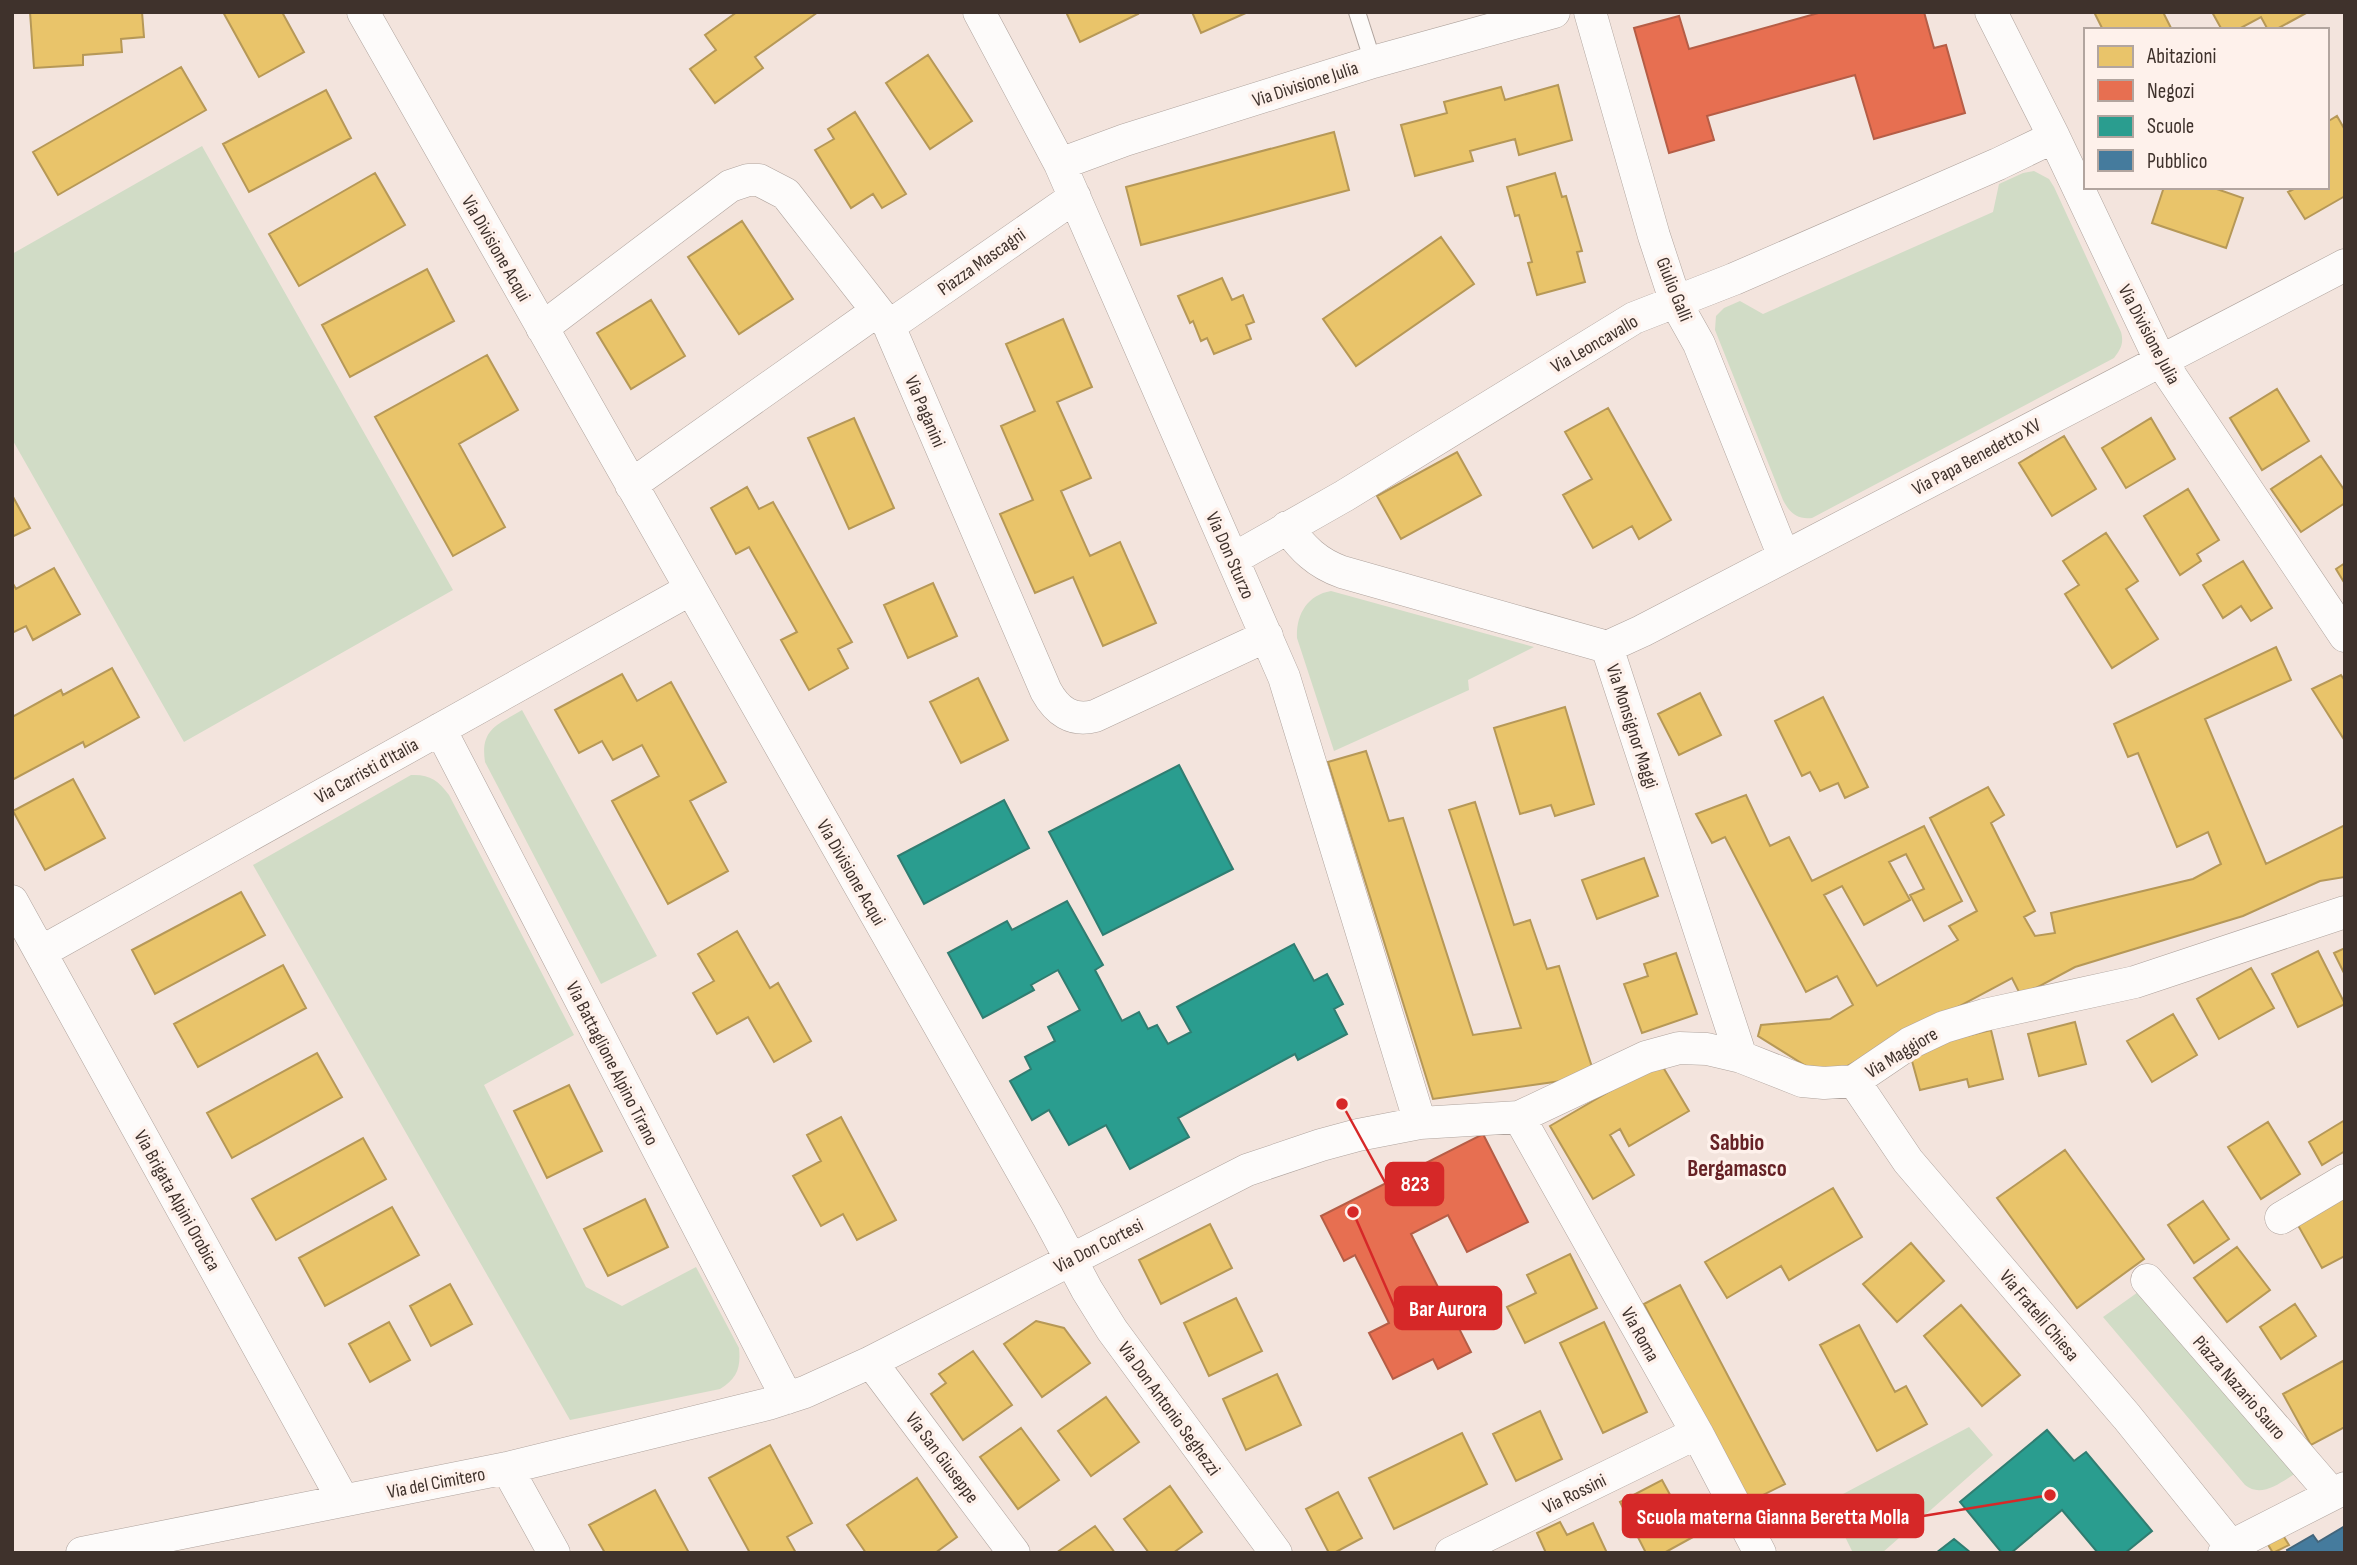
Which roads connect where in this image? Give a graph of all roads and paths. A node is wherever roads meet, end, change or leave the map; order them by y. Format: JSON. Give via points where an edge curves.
{"nodes":[{"id":1,"x":363,"y":12,"type":"edge"},
{"id":2,"x":979,"y":12,"type":"edge"},
{"id":3,"x":1357,"y":12,"type":"edge"},
{"id":4,"x":1554,"y":12,"type":"edge"},
{"id":5,"x":1590,"y":12,"type":"edge"},
{"id":6,"x":1991,"y":12,"type":"edge"},
{"id":7,"x":1373,"y":62,"type":"junction"},
{"id":8,"x":2054,"y":137,"type":"junction"},
{"id":9,"x":1060,"y":164,"type":"junction"},
{"id":10,"x":1074,"y":197,"type":"junction"},
{"id":11,"x":2345,"y":265,"type":"edge"},
{"id":12,"x":1676,"y":303,"type":"junction"},
{"id":13,"x":883,"y":318,"type":"junction"},
{"id":14,"x":542,"y":328,"type":"junction"},
{"id":15,"x":2160,"y":360,"type":"junction"},
{"id":16,"x":631,"y":485,"type":"junction"},
{"id":17,"x":1287,"y":527,"type":"junction"},
{"id":18,"x":1784,"y":557,"type":"junction"},
{"id":19,"x":1233,"y":559,"type":"junction"},
{"id":20,"x":691,"y":589,"type":"junction"},
{"id":21,"x":1267,"y":636,"type":"junction"},
{"id":22,"x":2345,"y":636,"type":"edge"},
{"id":23,"x":1607,"y":647,"type":"junction"},
{"id":24,"x":440,"y":729,"type":"junction"},
{"id":25,"x":12,"y":901,"type":"edge"},
{"id":26,"x":2345,"y":912,"type":"edge"},
{"id":27,"x":41,"y":952,"type":"junction"},
{"id":28,"x":1741,"y":1057,"type":"junction"},
{"id":29,"x":1854,"y":1080,"type":"junction"},
{"id":30,"x":1518,"y":1117,"type":"junction"},
{"id":31,"x":1420,"y":1123,"type":"junction"},
{"id":32,"x":2345,"y":1180,"type":"edge"},
{"id":33,"x":2281,"y":1218,"type":"dead end"},
{"id":34,"x":1071,"y":1259,"type":"junction"},
{"id":35,"x":2147,"y":1280,"type":"dead end"},
{"id":36,"x":871,"y":1362,"type":"junction"},
{"id":37,"x":787,"y":1398,"type":"junction"},
{"id":38,"x":1697,"y":1433,"type":"junction"},
{"id":39,"x":507,"y":1468,"type":"junction"},
{"id":40,"x":2339,"y":1491,"type":"edge"},
{"id":41,"x":343,"y":1500,"type":"junction"},
{"id":42,"x":2228,"y":1549,"type":"edge"},
{"id":43,"x":82,"y":1553,"type":"edge"},
{"id":44,"x":554,"y":1553,"type":"edge"},
{"id":45,"x":1014,"y":1553,"type":"edge"},
{"id":46,"x":1276,"y":1553,"type":"edge"},
{"id":47,"x":1451,"y":1553,"type":"edge"},
{"id":48,"x":1760,"y":1553,"type":"edge"}],
"edges":[{"from":1,"to":14,"type":"street","name":"Via Divisione Acqui"},
{"from":2,"to":9,"type":"street","name":"Via Don Sturzo"},
{"from":3,"to":7,"type":"lane"},
{"from":4,"to":7,"type":"street","name":"Via Divisione Julia"},
{"from":5,"to":12,"type":"street","name":"Giulio Galli"},
{"from":6,"to":8,"type":"street","name":"Via Divisione Julia"},
{"from":7,"to":9,"type":"street","name":"Via Divisione Julia"},
{"from":8,"to":12,"type":"street","name":"Via Leoncavallo"},
{"from":8,"to":15,"type":"street","name":"Via Divisione Julia"},
{"from":9,"to":10,"type":"street","name":"Via Don Sturzo"},
{"from":10,"to":13,"type":"street","name":"Piazza Mascagni"},
{"from":10,"to":19,"type":"street","name":"Via Don Sturzo"},
{"from":11,"to":15,"type":"street","name":"Via Papa Benedetto XV"},
{"from":12,"to":17,"type":"street","name":"Via Leoncavallo","via":[[1634,318]]},
{"from":12,"to":18,"type":"street","name":"Giulio Galli","via":[[1699,344]]},
{"from":13,"to":14,"type":"street","name":"Via Paganini","via":[[786,194],[768,183],[748,180],[722,191]]},
{"from":13,"to":16,"type":"street"},
{"from":13,"to":21,"type":"street","name":"Via Paganini","via":[[1046,691],[1059,709],[1077,718],[1095,716]]},
{"from":14,"to":16,"type":"street","name":"Via Divisione Acqui"},
{"from":15,"to":18,"type":"street","name":"Via Papa Benedetto XV"},
{"from":15,"to":22,"type":"street","name":"Via Divisione Julia"},
{"from":16,"to":20,"type":"street","name":"Via Divisione Acqui"},
{"from":17,"to":19,"type":"street","name":"Via Leoncavallo"},
{"from":17,"to":23,"type":"street","name":"Via Monsignor Maggi","via":[[1307,554],[1326,566]]},
{"from":18,"to":23,"type":"street","name":"Via Papa Benedetto XV"},
{"from":19,"to":21,"type":"street","name":"Via Don Sturzo"},
{"from":20,"to":24,"type":"street","name":"Via Carristi d'Italia"},
{"from":20,"to":34,"type":"street","name":"Via Divisione Acqui"},
{"from":21,"to":31,"type":"street","name":"Via Don Sturzo","via":[[1293,702]]},
{"from":23,"to":28,"type":"street","name":"Via Monsignor Maggi"},
{"from":24,"to":27,"type":"street","name":"Via Carristi d'Italia"},
{"from":24,"to":37,"type":"street","name":"Via Battaglione Alpino Tirano"},
{"from":25,"to":27,"type":"street","name":"Via Brigata Alpini Orobica"},
{"from":26,"to":29,"type":"street","name":"Via Maggiore","via":[[2135,982],[1944,1027]]},
{"from":27,"to":41,"type":"street","name":"Via Brigata Alpini Orobica"},
{"from":28,"to":29,"type":"street","name":"Via Maggiore","via":[[1802,1081]]},
{"from":28,"to":30,"type":"street","name":"Via Maggiore","via":[[1697,1048],[1662,1051]]},
{"from":29,"to":42,"type":"street","name":"Via Fratelli Chiesa","via":[[1908,1161],[2127,1417]]},
{"from":30,"to":31,"type":"street","name":"Via Maggiore"},
{"from":30,"to":38,"type":"street","name":"Via Roma"},
{"from":31,"to":34,"type":"street","name":"Via Don Cortesi","via":[[1349,1138],[1247,1170]]},
{"from":32,"to":33,"type":"street"},
{"from":34,"to":36,"type":"street","name":"Via Don Cortesi"},
{"from":34,"to":46,"type":"street","name":"Via Don Antonio Seghezzi","via":[[1112,1330]]},
{"from":35,"to":40,"type":"street","name":"Piazza Nazario Sauro"},
{"from":36,"to":37,"type":"street","name":"Via Don Cortesi"},
{"from":36,"to":45,"type":"street","name":"Via San Giuseppe"},
{"from":37,"to":39,"type":"street","name":"Via del Cimitero"},
{"from":38,"to":47,"type":"street","name":"Via Rossini"},
{"from":38,"to":48,"type":"street","name":"Via Roma"},
{"from":39,"to":41,"type":"street","name":"Via del Cimitero"},
{"from":39,"to":44,"type":"street"},
{"from":40,"to":42,"type":"street"},
{"from":41,"to":43,"type":"street","name":"Via del Cimitero"}]}
